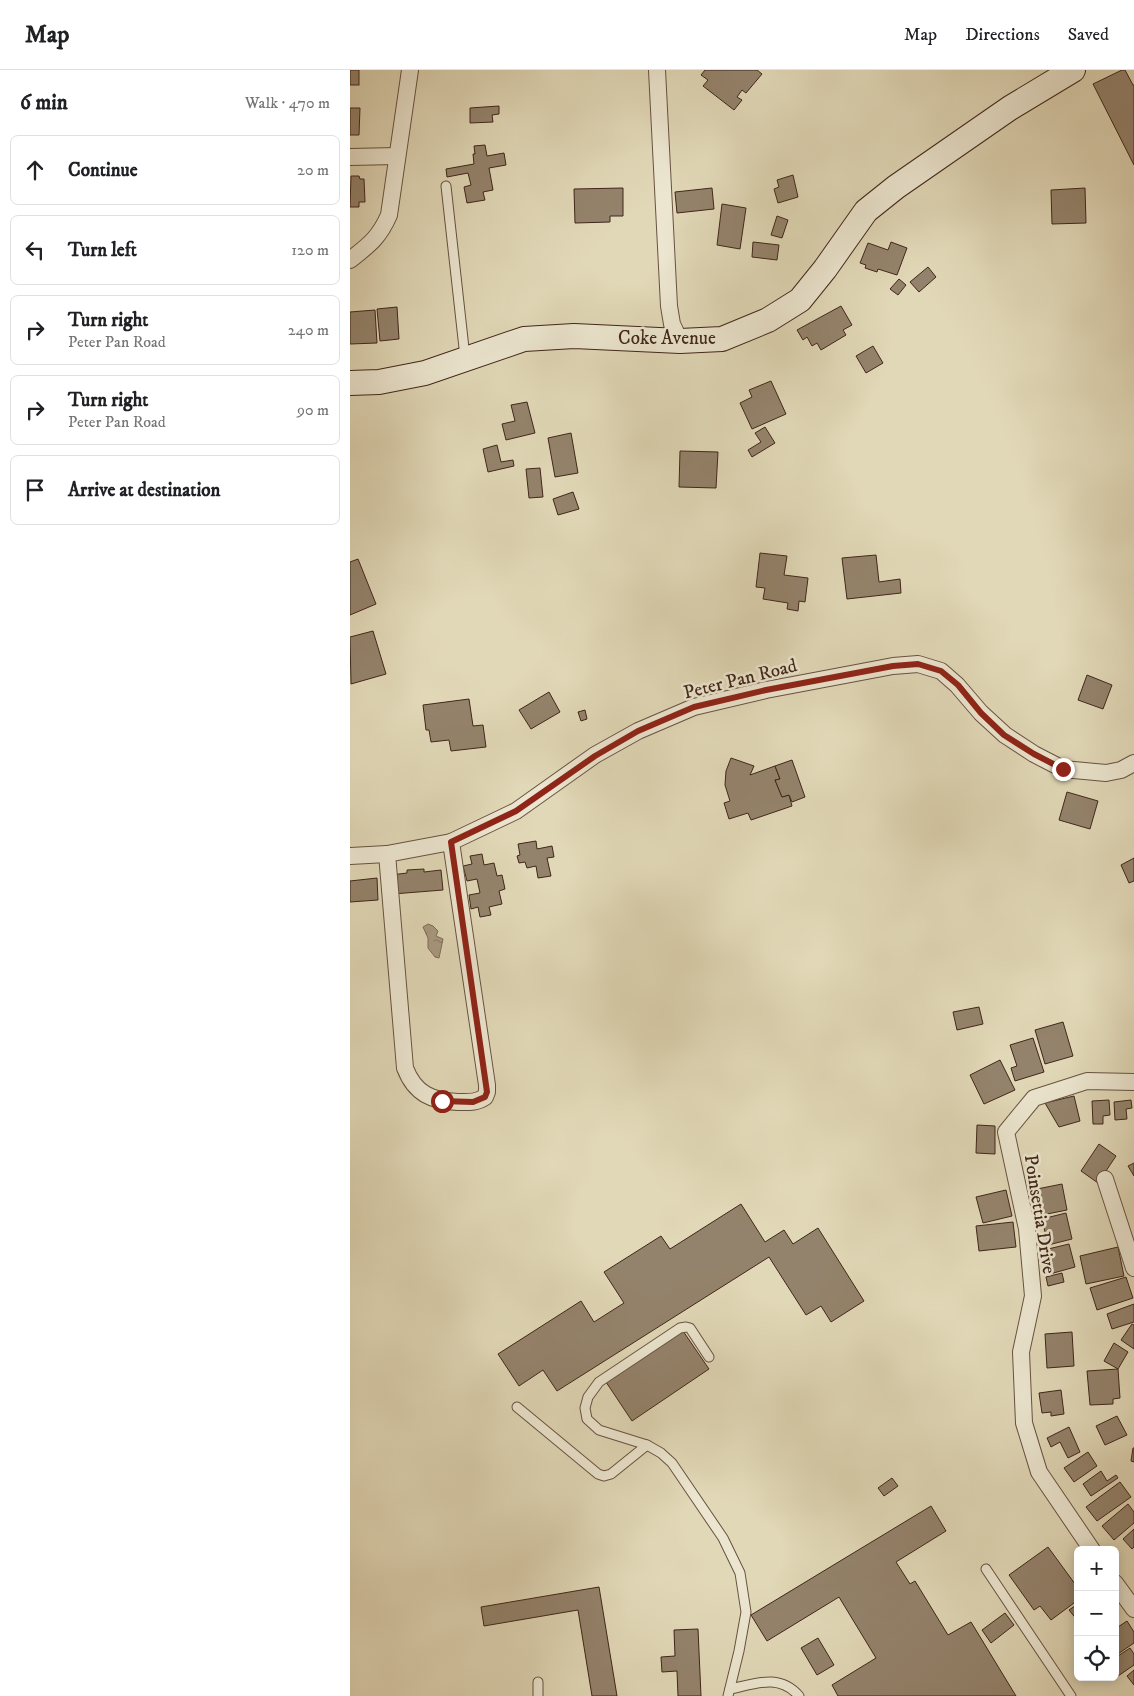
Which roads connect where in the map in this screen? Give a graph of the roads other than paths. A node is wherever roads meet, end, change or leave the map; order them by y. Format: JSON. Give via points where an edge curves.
{"nodes":[{"id":1,"x":410,"y":70,"type":"edge"},
{"id":2,"x":657,"y":70,"type":"edge"},
{"id":3,"x":1073,"y":70,"type":"edge"},
{"id":4,"x":397,"y":156,"type":"junction"},
{"id":5,"x":350,"y":157,"type":"edge"},
{"id":6,"x":446,"y":186,"type":"dead end"},
{"id":7,"x":350,"y":260,"type":"edge"},
{"id":8,"x":680,"y":341,"type":"junction"},
{"id":9,"x":466,"y":360,"type":"junction"},
{"id":10,"x":350,"y":383,"type":"edge"},
{"id":11,"x":1134,"y":762,"type":"edge"},
{"id":12,"x":451,"y":842,"type":"junction"},
{"id":13,"x":388,"y":854,"type":"junction"},
{"id":14,"x":350,"y":856,"type":"edge"},
{"id":15,"x":1134,"y":1082,"type":"edge"},
{"id":16,"x":1105,"y":1179,"type":"dead end"},
{"id":17,"x":1134,"y":1268,"type":"edge"},
{"id":18,"x":709,"y":1357,"type":"dead end"},
{"id":19,"x":517,"y":1407,"type":"dead end"},
{"id":20,"x":647,"y":1445,"type":"junction"},
{"id":21,"x":1089,"y":1546,"type":"edge"},
{"id":22,"x":986,"y":1569,"type":"dead end"},
{"id":23,"x":1119,"y":1588,"type":"edge"},
{"id":24,"x":1134,"y":1609,"type":"edge"},
{"id":25,"x":538,"y":1682,"type":"dead end"},
{"id":26,"x":729,"y":1693,"type":"edge"},
{"id":27,"x":538,"y":1696,"type":"edge"},
{"id":28,"x":798,"y":1696,"type":"edge"},
{"id":29,"x":1071,"y":1696,"type":"edge"}],
"edges":[{"from":1,"to":4,"type":"street"},
{"from":2,"to":8,"type":"street","via":[[669,306],[672,324]]},
{"from":3,"to":8,"type":"street","name":"Coke Avenue","via":[[1010,108],[873,205],[800,300],[768,320],[722,338]]},
{"from":4,"to":5,"type":"street"},
{"from":4,"to":7,"type":"street","via":[[389,215],[382,232]]},
{"from":6,"to":9,"type":"lane"},
{"from":8,"to":9,"type":"street","name":"Coke Avenue","via":[[574,336],[524,340]]},
{"from":9,"to":10,"type":"street","name":"Coke Avenue","via":[[416,375]]},
{"from":11,"to":12,"type":"street","name":"Peter Pan Road","via":[[1121,770],[1106,773],[1063,769],[1004,735],[941,671],[918,664],[893,666],[694,707],[638,731],[595,756],[516,811]]},
{"from":12,"to":13,"type":"street","name":"Peter Pan Road"},
{"from":12,"to":13,"type":"street","via":[[487,1085],[485,1097],[473,1102],[442,1101],[427,1096],[405,1068]]},
{"from":13,"to":14,"type":"street","name":"Peter Pan Road"},
{"from":15,"to":21,"type":"street","name":"Poinsettia Drive","via":[[1087,1082],[1034,1098],[1006,1132],[1027,1228],[1033,1296],[1021,1352],[1024,1424],[1039,1472]]},
{"from":16,"to":17,"type":"street"},
{"from":18,"to":20,"type":"lane","via":[[690,1328],[680,1328],[599,1382],[588,1397],[587,1419],[599,1430]]},
{"from":19,"to":20,"type":"lane","via":[[604,1476]]},
{"from":20,"to":26,"type":"lane","via":[[672,1463],[723,1538],[740,1573],[746,1612]]},
{"from":22,"to":29,"type":"lane"},
{"from":23,"to":24,"type":"street"},
{"from":25,"to":27,"type":"lane"},
{"from":26,"to":28,"type":"lane","via":[[775,1682],[784,1684]]}]}
